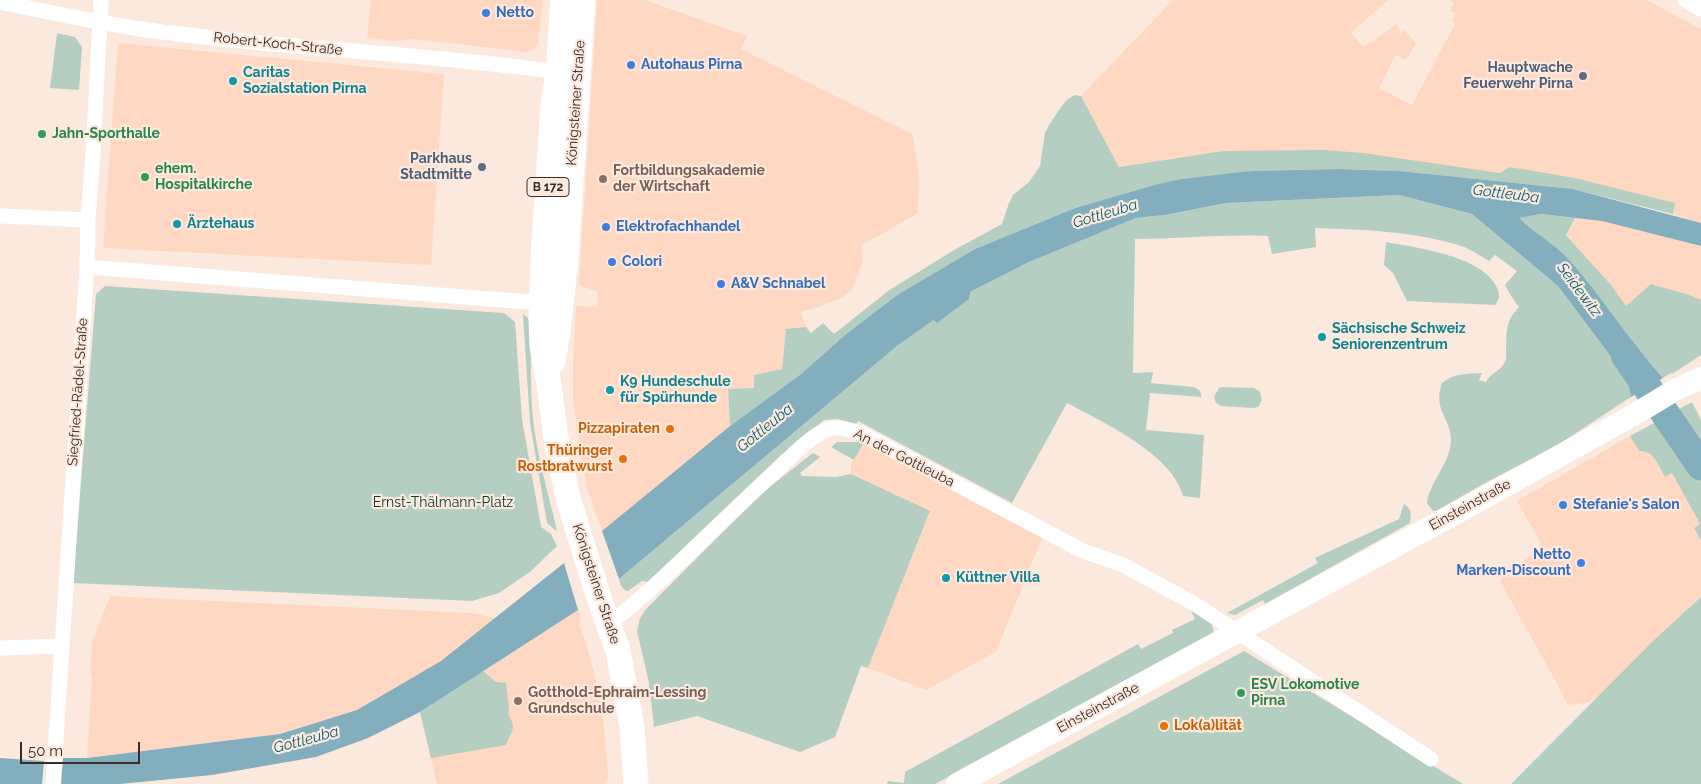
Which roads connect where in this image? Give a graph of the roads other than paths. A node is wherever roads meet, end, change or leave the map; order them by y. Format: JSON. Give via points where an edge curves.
{"nodes":[{"id":1,"x":101,"y":0,"type":"edge"},
{"id":2,"x":563,"y":0,"type":"edge"},
{"id":3,"x":582,"y":0,"type":"edge"},
{"id":4,"x":1685,"y":0,"type":"edge"},
{"id":5,"x":0,"y":2,"type":"edge"},
{"id":6,"x":1701,"y":9,"type":"edge"},
{"id":7,"x":100,"y":23,"type":"junction"},
{"id":8,"x":567,"y":73,"type":"junction"},
{"id":9,"x":0,"y":216,"type":"edge"},
{"id":10,"x":88,"y":220,"type":"junction"},
{"id":11,"x":87,"y":267,"type":"junction"},
{"id":12,"x":541,"y":303,"type":"junction"},
{"id":13,"x":1701,"y":378,"type":"edge"},
{"id":14,"x":549,"y":384,"type":"junction"},
{"id":15,"x":609,"y":624,"type":"junction"},
{"id":16,"x":1238,"y":632,"type":"junction"},
{"id":17,"x":62,"y":646,"type":"junction"},
{"id":18,"x":0,"y":648,"type":"edge"},
{"id":19,"x":1431,"y":759,"type":"dead end"},
{"id":20,"x":53,"y":784,"type":"edge"},
{"id":21,"x":636,"y":784,"type":"edge"},
{"id":22,"x":957,"y":784,"type":"edge"}],
"edges":[{"from":1,"to":7,"type":"street","name":"Siegfried-Rädel-Straße"},
{"from":2,"to":8,"type":"main road","name":"Königsteiner Straße","number":"B 172"},
{"from":3,"to":8,"type":"main road","name":"Königsteiner Straße","number":"B 172"},
{"from":4,"to":6,"type":"street"},
{"from":5,"to":7,"type":"street","name":"Robert-Koch-Straße"},
{"from":7,"to":8,"type":"street","name":"Robert-Koch-Straße","via":[[230,40]]},
{"from":7,"to":10,"type":"street","name":"Siegfried-Rädel-Straße"},
{"from":8,"to":12,"type":"main road","name":"Königsteiner Straße","number":"B 172","via":[[552,124]]},
{"from":8,"to":14,"type":"main road","name":"Königsteiner Straße","number":"B 172","via":[[566,259]]},
{"from":9,"to":10,"type":"street"},
{"from":10,"to":11,"type":"street","name":"Siegfried-Rädel-Straße"},
{"from":11,"to":12,"type":"street"},
{"from":11,"to":17,"type":"street","name":"Siegfried-Rädel-Straße"},
{"from":12,"to":14,"type":"main road","name":"Königsteiner Straße","number":"B 172","via":[[542,346]]},
{"from":13,"to":16,"type":"main road","name":"Einsteinstraße"},
{"from":14,"to":15,"type":"main road","name":"Königsteiner Straße","number":"B 172","via":[[568,498]]},
{"from":15,"to":16,"type":"street","name":"An der Gottleuba","via":[[637,602],[817,435],[833,428],[845,428],[1081,550],[1123,565]]},
{"from":15,"to":21,"type":"main road","name":"Königsteiner Straße","number":"B 172","via":[[625,685]]},
{"from":16,"to":19,"type":"street"},
{"from":16,"to":22,"type":"main road","name":"Einsteinstraße"},
{"from":17,"to":18,"type":"street"},
{"from":17,"to":20,"type":"street","name":"Siegfried-Rädel-Straße"}]}
